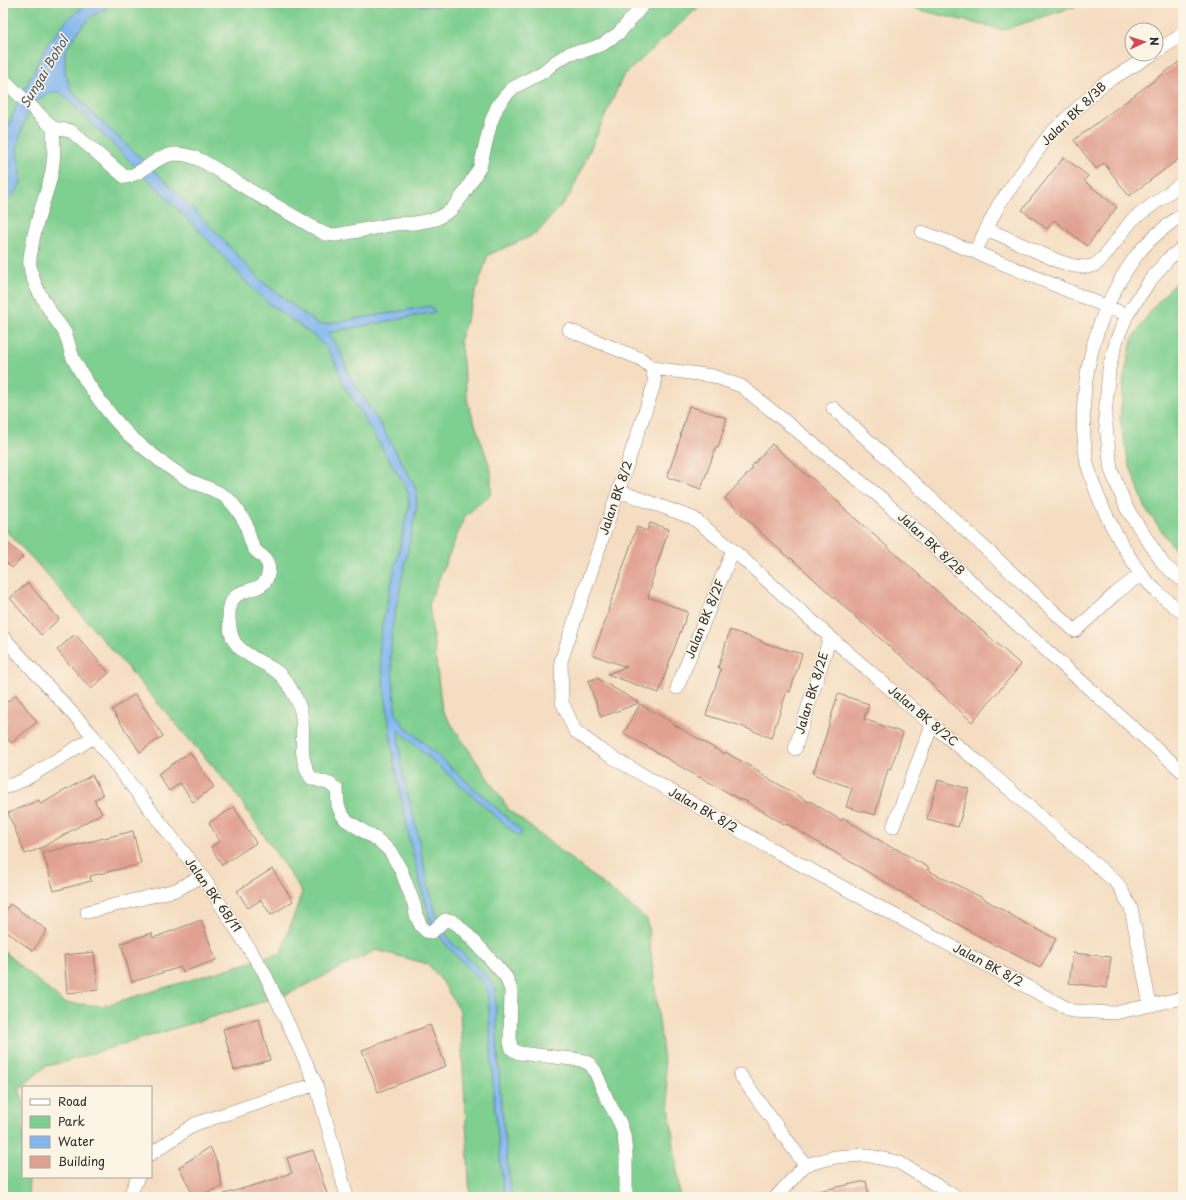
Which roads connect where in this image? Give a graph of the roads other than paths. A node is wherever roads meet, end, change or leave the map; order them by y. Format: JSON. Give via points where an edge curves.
{"nodes":[{"id":1,"x":647,"y":3,"type":"edge"},
{"id":2,"x":1183,"y":34,"type":"edge"},
{"id":3,"x":1164,"y":47,"type":"edge"},
{"id":4,"x":1140,"y":62,"type":"edge"},
{"id":5,"x":3,"y":79,"type":"edge"},
{"id":6,"x":49,"y":124,"type":"junction"},
{"id":7,"x":1183,"y":182,"type":"edge"},
{"id":8,"x":1183,"y":214,"type":"edge"},
{"id":9,"x":987,"y":229,"type":"junction"},
{"id":10,"x":922,"y":232,"type":"dead end"},
{"id":11,"x":1183,"y":247,"type":"edge"},
{"id":12,"x":975,"y":252,"type":"junction"},
{"id":13,"x":1107,"y":306,"type":"junction"},
{"id":14,"x":1127,"y":315,"type":"junction"},
{"id":15,"x":569,"y":330,"type":"dead end"},
{"id":16,"x":652,"y":368,"type":"junction"},
{"id":17,"x":833,"y":408,"type":"dead end"},
{"id":18,"x":618,"y":491,"type":"junction"},
{"id":19,"x":733,"y":550,"type":"junction"},
{"id":20,"x":1141,"y":574,"type":"junction"},
{"id":21,"x":1183,"y":581,"type":"edge"},
{"id":22,"x":1183,"y":613,"type":"edge"},
{"id":23,"x":3,"y":637,"type":"edge"},
{"id":24,"x":830,"y":637,"type":"junction"},
{"id":25,"x":677,"y":688,"type":"dead end"},
{"id":26,"x":932,"y":726,"type":"junction"},
{"id":27,"x":94,"y":737,"type":"junction"},
{"id":28,"x":795,"y":749,"type":"dead end"},
{"id":29,"x":1183,"y":772,"type":"edge"},
{"id":30,"x":3,"y":788,"type":"edge"},
{"id":31,"x":894,"y":827,"type":"dead end"},
{"id":32,"x":202,"y":876,"type":"junction"},
{"id":33,"x":87,"y":912,"type":"dead end"},
{"id":34,"x":1183,"y":998,"type":"edge"},
{"id":35,"x":1150,"y":1005,"type":"junction"},
{"id":36,"x":740,"y":1075,"type":"dead end"},
{"id":37,"x":316,"y":1084,"type":"junction"},
{"id":38,"x":152,"y":1153,"type":"edge"},
{"id":39,"x":805,"y":1165,"type":"junction"},
{"id":40,"x":138,"y":1178,"type":"edge"},
{"id":41,"x":131,"y":1197,"type":"edge"},
{"id":42,"x":347,"y":1197,"type":"edge"},
{"id":43,"x":626,"y":1197,"type":"edge"},
{"id":44,"x":776,"y":1197,"type":"edge"},
{"id":45,"x":956,"y":1197,"type":"edge"}],
"edges":[{"from":1,"to":6,"type":"street","via":[[618,33],[603,44],[570,54],[513,88],[505,96],[497,107],[480,167],[451,210],[436,219],[336,235],[325,234],[199,160],[176,154],[167,156],[131,177],[125,177],[70,131]]},
{"from":2,"to":3,"type":"street"},
{"from":4,"to":9,"type":"street","name":"Jalan BK 8/3B","via":[[1103,84],[1049,135],[999,204]]},
{"from":5,"to":6,"type":"street"},
{"from":6,"to":43,"type":"street","via":[[55,147],[54,159],[34,231],[31,273],[37,288],[65,333],[74,359],[114,418],[130,435],[169,467],[188,479],[218,492],[234,505],[256,551],[264,556],[269,572],[266,582],[259,587],[235,596],[231,603],[231,635],[237,645],[284,678],[294,694],[301,713],[302,749],[307,771],[311,778],[330,784],[336,790],[338,805],[346,820],[390,851],[401,870],[421,926],[432,932],[445,920],[452,921],[476,943],[506,977],[511,990],[512,1049],[519,1053],[581,1060],[590,1064],[624,1135]]},
{"from":7,"to":9,"type":"street","via":[[1132,220],[1095,266],[1074,266]]},
{"from":8,"to":13,"type":"street","via":[[1164,227],[1137,256]]},
{"from":9,"to":12,"type":"street","name":"Jalan BK 8/3B"},
{"from":10,"to":12,"type":"street"},
{"from":11,"to":14,"type":"street","via":[[1163,264]]},
{"from":12,"to":13,"type":"street"},
{"from":13,"to":14,"type":"street"},
{"from":13,"to":20,"type":"street","via":[[1094,339],[1085,384],[1083,424],[1087,464],[1097,494],[1117,536]]},
{"from":14,"to":21,"type":"street","via":[[1109,369],[1105,417],[1111,470],[1127,509],[1164,565]]},
{"from":15,"to":16,"type":"street","via":[[641,359]]},
{"from":16,"to":18,"type":"street","name":"Jalan BK 8/2","via":[[655,382]]},
{"from":16,"to":29,"type":"street","name":"Jalan BK 8/2B","via":[[713,376],[741,386],[881,498],[1018,625]]},
{"from":17,"to":20,"type":"street","via":[[1075,631]]},
{"from":18,"to":19,"type":"street","name":"Jalan BK 8/2C","via":[[693,518]]},
{"from":18,"to":35,"type":"street","name":"Jalan BK 8/2","via":[[561,661],[562,702],[575,731],[605,754],[770,848],[1072,1011],[1115,1013]]},
{"from":19,"to":24,"type":"street","name":"Jalan BK 8/2C"},
{"from":19,"to":25,"type":"street","name":"Jalan BK 8/2F"},
{"from":20,"to":22,"type":"street"},
{"from":23,"to":27,"type":"street","name":"Jalan BK 6B/11"},
{"from":24,"to":26,"type":"street","name":"Jalan BK 8/2C"},
{"from":24,"to":28,"type":"street","name":"Jalan BK 8/2E"},
{"from":26,"to":31,"type":"street"},
{"from":26,"to":35,"type":"street","name":"Jalan BK 8/2C","via":[[978,762],[1118,884],[1131,908]]},
{"from":27,"to":30,"type":"street","via":[[24,780]]},
{"from":27,"to":32,"type":"street","name":"Jalan BK 6B/11"},
{"from":32,"to":33,"type":"street","via":[[176,890]]},
{"from":32,"to":37,"type":"street","name":"Jalan BK 6B/11","via":[[264,972]]},
{"from":34,"to":35,"type":"street","name":"Jalan BK 8/2"},
{"from":36,"to":39,"type":"street"},
{"from":37,"to":38,"type":"street","via":[[195,1124]]},
{"from":37,"to":42,"type":"street","name":"Jalan BK 6B/11"},
{"from":39,"to":44,"type":"street"},
{"from":39,"to":45,"type":"street","via":[[836,1157],[872,1156],[898,1162]]},
{"from":40,"to":41,"type":"street"}]}
